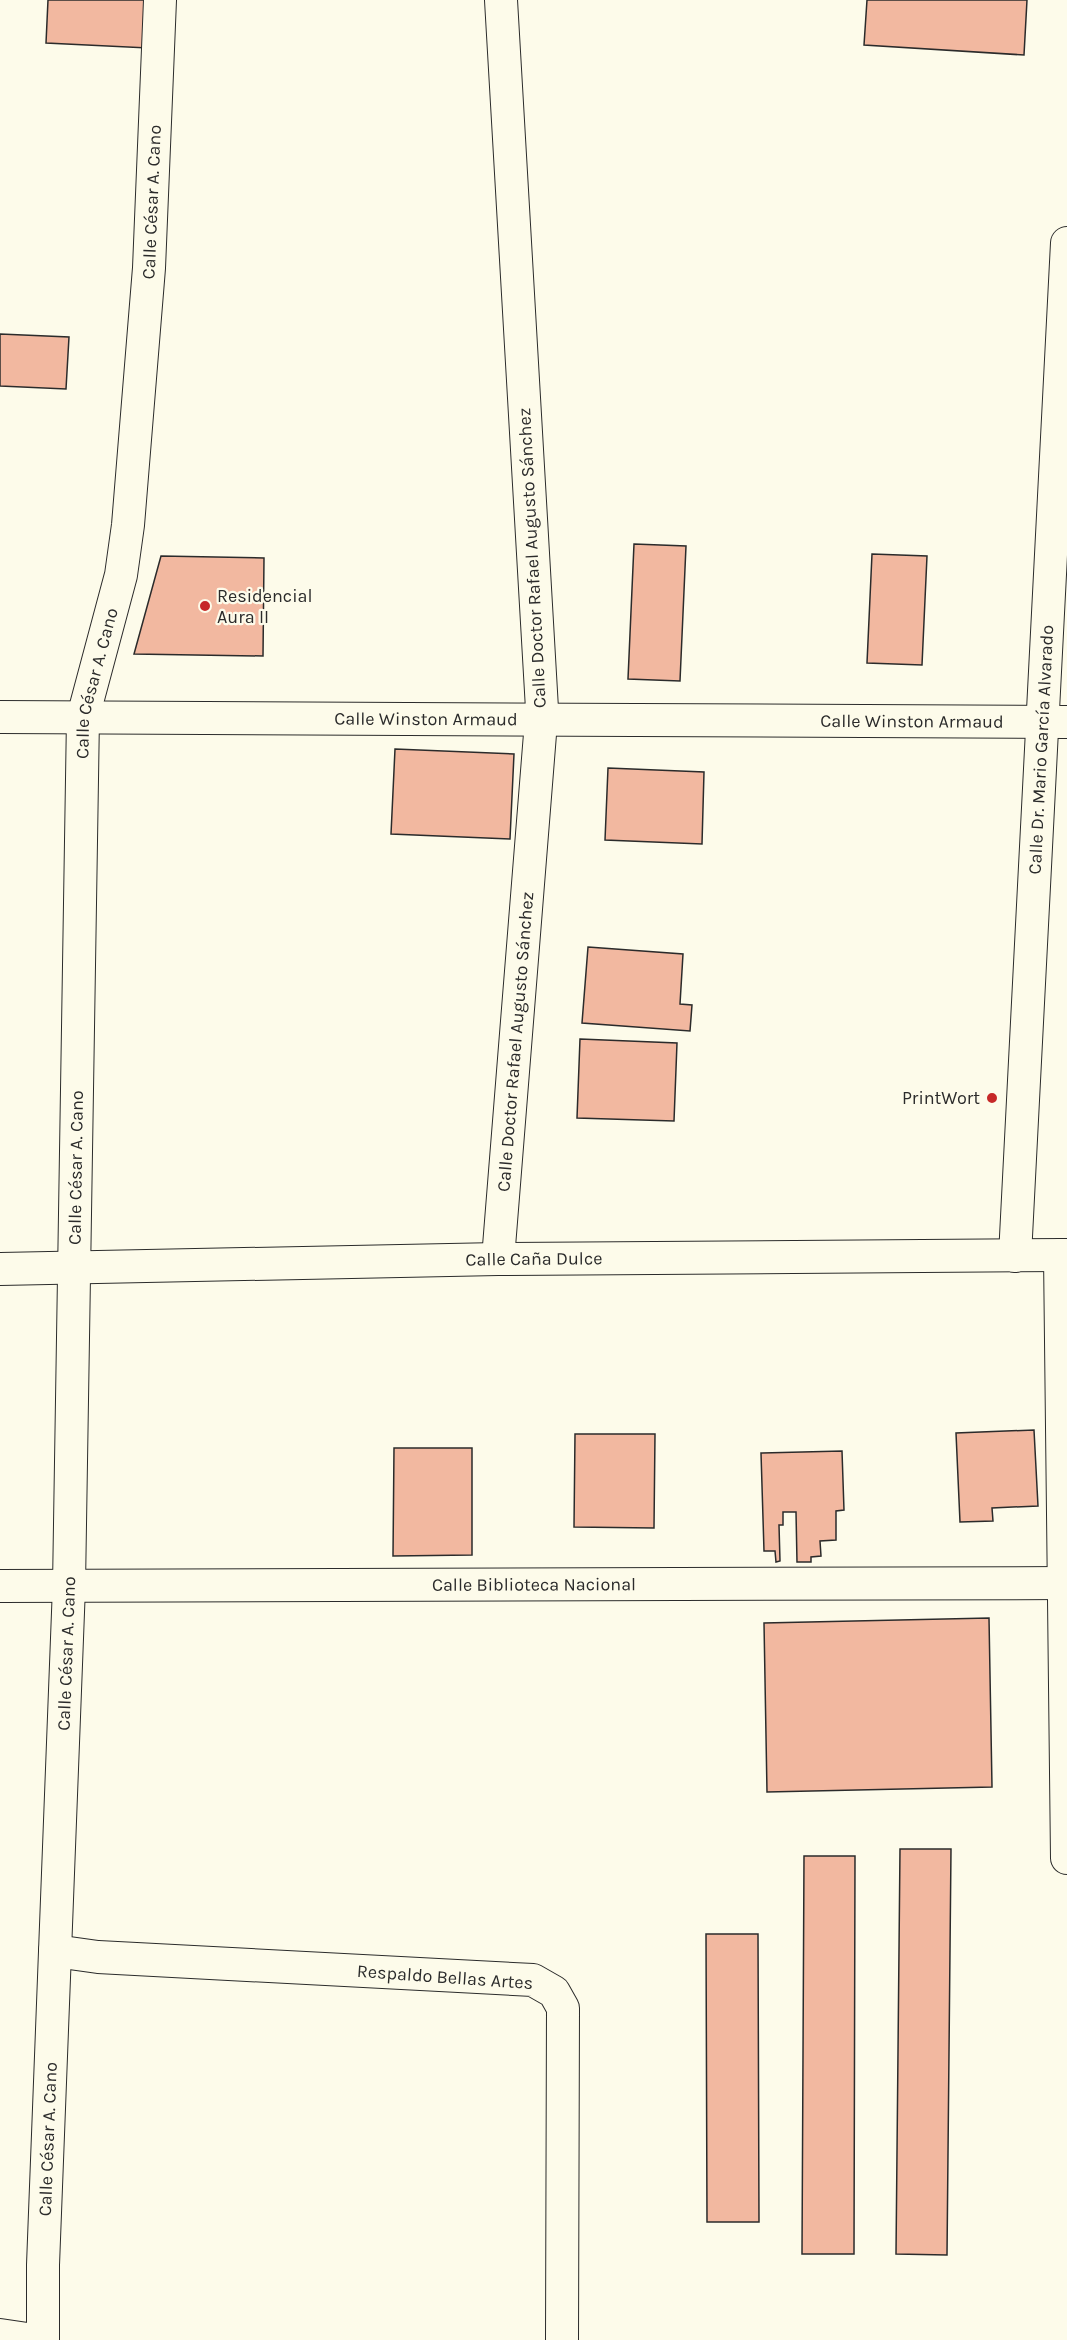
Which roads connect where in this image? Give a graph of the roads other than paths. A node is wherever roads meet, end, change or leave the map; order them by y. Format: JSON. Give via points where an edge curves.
{"nodes":[{"id":1,"x":160,"y":0,"type":"edge"},
{"id":2,"x":501,"y":0,"type":"edge"},
{"id":3,"x":1067,"y":243,"type":"edge"},
{"id":4,"x":0,"y":717,"type":"edge"},
{"id":5,"x":83,"y":717,"type":"junction"},
{"id":6,"x":540,"y":719,"type":"junction"},
{"id":7,"x":1055,"y":722,"type":"edge"},
{"id":8,"x":1064,"y":1255,"type":"edge"},
{"id":9,"x":1015,"y":1256,"type":"junction"},
{"id":10,"x":498,"y":1259,"type":"junction"},
{"id":11,"x":75,"y":1268,"type":"junction"},
{"id":12,"x":0,"y":1269,"type":"edge"},
{"id":13,"x":1066,"y":1583,"type":"edge"},
{"id":14,"x":0,"y":1586,"type":"edge"},
{"id":15,"x":69,"y":1586,"type":"junction"},
{"id":16,"x":1067,"y":1858,"type":"edge"},
{"id":17,"x":55,"y":1951,"type":"junction"},
{"id":18,"x":0,"y":2335,"type":"edge"},
{"id":19,"x":34,"y":2340,"type":"edge"},
{"id":20,"x":43,"y":2340,"type":"edge"},
{"id":21,"x":562,"y":2340,"type":"edge"}],
"edges":[{"from":1,"to":5,"type":"street","name":"Calle César A. Cano","via":[[149,268],[128,525],[121,575]]},
{"from":2,"to":6,"type":"street","name":"Calle Doctor Rafael Augusto Sánchez"},
{"from":3,"to":7,"type":"street","name":"Calle Dr. Mario García Alvarado"},
{"from":4,"to":5,"type":"street","name":"Calle Winston Armaud"},
{"from":5,"to":6,"type":"street","name":"Calle Winston Armaud"},
{"from":5,"to":11,"type":"street","name":"Calle César A. Cano"},
{"from":6,"to":7,"type":"street","name":"Calle Winston Armaud"},
{"from":6,"to":10,"type":"street","name":"Calle Doctor Rafael Augusto Sánchez"},
{"from":7,"to":9,"type":"street","name":"Calle Dr. Mario García Alvarado"},
{"from":8,"to":9,"type":"street","name":"Calle Caña Dulce"},
{"from":8,"to":13,"type":"street"},
{"from":9,"to":10,"type":"street","name":"Calle Caña Dulce"},
{"from":10,"to":11,"type":"street","name":"Calle Caña Dulce"},
{"from":11,"to":12,"type":"street","name":"Calle Caña Dulce"},
{"from":11,"to":15,"type":"street","name":"Calle César A. Cano"},
{"from":13,"to":15,"type":"street","name":"Calle Biblioteca Nacional"},
{"from":13,"to":16,"type":"street"},
{"from":14,"to":15,"type":"street","name":"Calle Biblioteca Nacional"},
{"from":15,"to":17,"type":"street","name":"Calle César A. Cano"},
{"from":17,"to":20,"type":"street","name":"Calle César A. Cano"},
{"from":17,"to":21,"type":"street","name":"Respaldo Bellas Artes","via":[[98,1957],[533,1980],[554,1992],[563,2008]]},
{"from":18,"to":19,"type":"street"}]}
